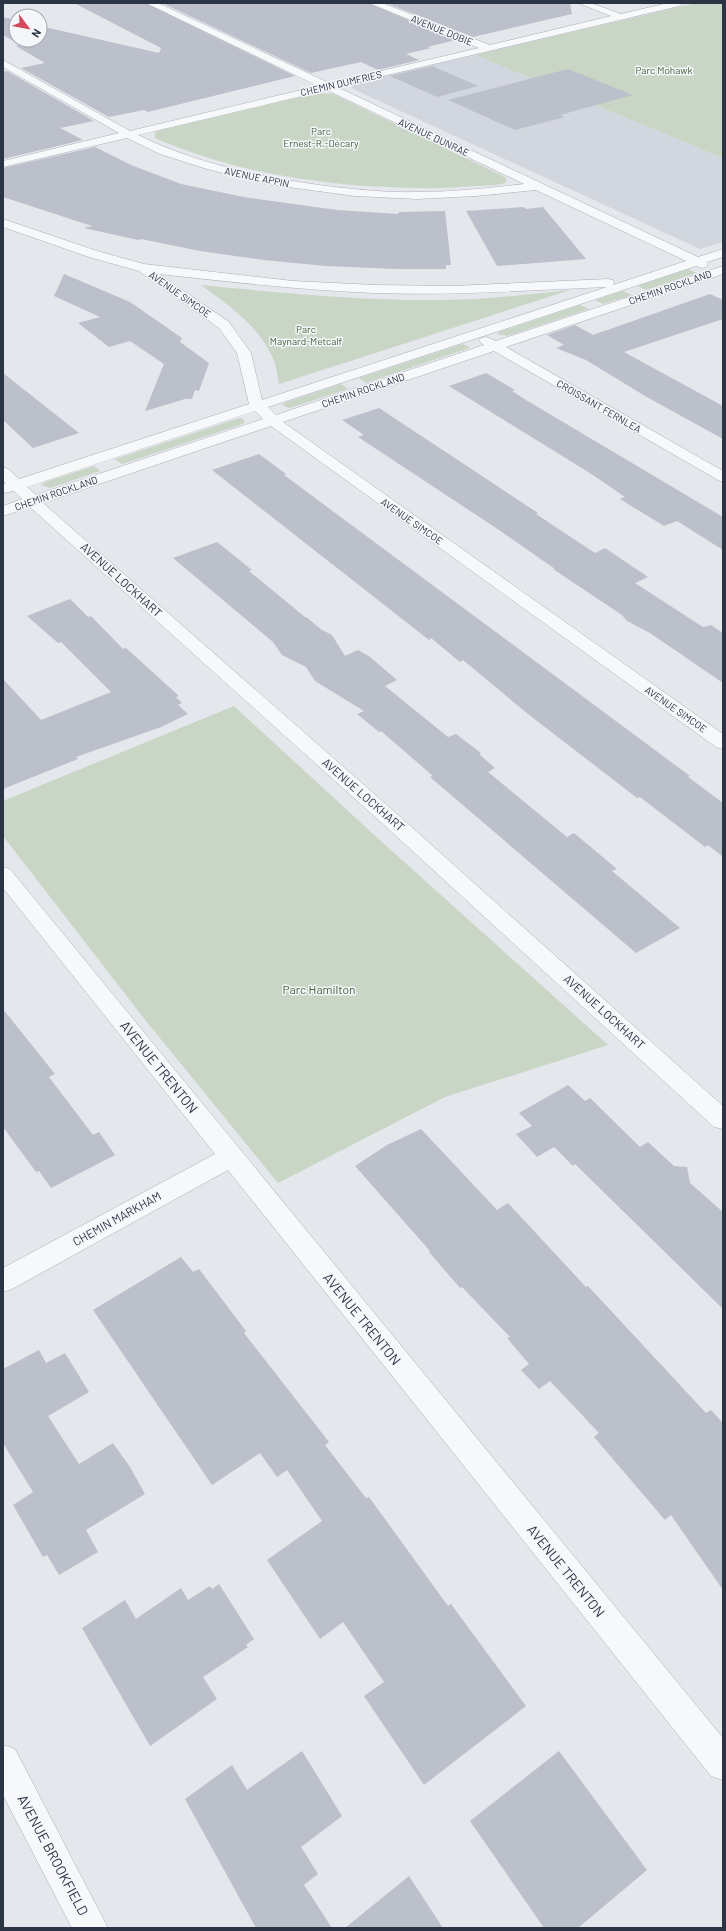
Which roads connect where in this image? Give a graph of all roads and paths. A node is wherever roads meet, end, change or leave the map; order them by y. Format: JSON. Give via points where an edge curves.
{"nodes":[{"id":1,"x":151,"y":3,"type":"edge"},
{"id":2,"x":374,"y":3,"type":"edge"},
{"id":3,"x":583,"y":3,"type":"edge"},
{"id":4,"x":679,"y":3,"type":"edge"},
{"id":5,"x":621,"y":17,"type":"junction"},
{"id":6,"x":488,"y":48,"type":"junction"},
{"id":7,"x":3,"y":63,"type":"edge"},
{"id":8,"x":327,"y":86,"type":"junction"},
{"id":9,"x":128,"y":134,"type":"junction"},
{"id":10,"x":3,"y":164,"type":"edge"},
{"id":11,"x":536,"y":186,"type":"junction"},
{"id":12,"x":3,"y":223,"type":"edge"},
{"id":13,"x":723,"y":253,"type":"edge"},
{"id":14,"x":696,"y":262,"type":"junction"},
{"id":15,"x":143,"y":268,"type":"junction"},
{"id":16,"x":721,"y":272,"type":"edge"},
{"id":17,"x":638,"y":281,"type":"junction"},
{"id":18,"x":474,"y":334,"type":"junction"},
{"id":19,"x":494,"y":346,"type":"junction"},
{"id":20,"x":257,"y":406,"type":"junction"},
{"id":21,"x":272,"y":421,"type":"junction"},
{"id":22,"x":3,"y":472,"type":"edge"},
{"id":23,"x":723,"y":477,"type":"edge"},
{"id":24,"x":10,"y":487,"type":"edge"},
{"id":25,"x":33,"y":501,"type":"junction"},
{"id":26,"x":3,"y":511,"type":"edge"},
{"id":27,"x":723,"y":743,"type":"edge"},
{"id":28,"x":3,"y":874,"type":"edge"},
{"id":29,"x":723,"y":1120,"type":"edge"},
{"id":30,"x":231,"y":1157,"type":"junction"},
{"id":31,"x":3,"y":1281,"type":"edge"},
{"id":32,"x":3,"y":1761,"type":"edge"},
{"id":33,"x":723,"y":1764,"type":"edge"},
{"id":34,"x":91,"y":1928,"type":"edge"}],
"edges":[{"from":1,"to":8,"type":"street","name":"AVENUE DUNRAE"},
{"from":2,"to":6,"type":"street","name":"AVENUE DOBIE"},
{"from":3,"to":5,"type":"street"},
{"from":4,"to":5,"type":"street","name":"CHEMIN DUMFRIES"},
{"from":5,"to":6,"type":"street","name":"CHEMIN DUMFRIES"},
{"from":6,"to":8,"type":"street","name":"CHEMIN DUMFRIES"},
{"from":7,"to":9,"type":"street","name":"AVENUE APPIN"},
{"from":8,"to":9,"type":"street","name":"CHEMIN DUMFRIES"},
{"from":8,"to":11,"type":"street","name":"AVENUE DUNRAE"},
{"from":9,"to":10,"type":"street","name":"CHEMIN DUMFRIES"},
{"from":9,"to":11,"type":"street","name":"AVENUE APPIN","via":[[164,152],[211,167],[308,188],[416,196]]},
{"from":11,"to":14,"type":"street","name":"AVENUE DUNRAE"},
{"from":12,"to":15,"type":"street","name":"AVENUE SIMCOE"},
{"from":13,"to":14,"type":"street","name":"CHEMIN ROCKLAND"},
{"from":14,"to":16,"type":"street","name":"AVENUE DUNRAE"},
{"from":14,"to":17,"type":"street","name":"CHEMIN ROCKLAND"},
{"from":15,"to":17,"type":"street","name":"AVENUE SIMCOE","via":[[293,285],[376,289],[453,290]]},
{"from":15,"to":20,"type":"street","name":"AVENUE SIMCOE","via":[[224,325],[244,353]]},
{"from":16,"to":19,"type":"street","name":"CHEMIN ROCKLAND"},
{"from":17,"to":18,"type":"street","name":"CHEMIN ROCKLAND"},
{"from":18,"to":19,"type":"street","name":"CROISSANT FERNLEA"},
{"from":18,"to":20,"type":"street","name":"CHEMIN ROCKLAND"},
{"from":19,"to":21,"type":"street","name":"CHEMIN ROCKLAND"},
{"from":19,"to":23,"type":"street","name":"CROISSANT FERNLEA"},
{"from":20,"to":21,"type":"street","name":"AVENUE SIMCOE"},
{"from":20,"to":24,"type":"street","name":"CHEMIN ROCKLAND"},
{"from":21,"to":25,"type":"street","name":"CHEMIN ROCKLAND"},
{"from":21,"to":27,"type":"street","name":"AVENUE SIMCOE"},
{"from":22,"to":24,"type":"street","name":"AVENUE LOCKHART"},
{"from":24,"to":25,"type":"street","name":"AVENUE LOCKHART"},
{"from":25,"to":26,"type":"street","name":"CHEMIN ROCKLAND"},
{"from":25,"to":29,"type":"street","name":"AVENUE LOCKHART"},
{"from":28,"to":30,"type":"street","name":"AVENUE TRENTON"},
{"from":30,"to":31,"type":"street","name":"CHEMIN MARKHAM"},
{"from":30,"to":33,"type":"street","name":"AVENUE TRENTON"},
{"from":32,"to":34,"type":"street","name":"AVENUE BROOKFIELD"}]}
